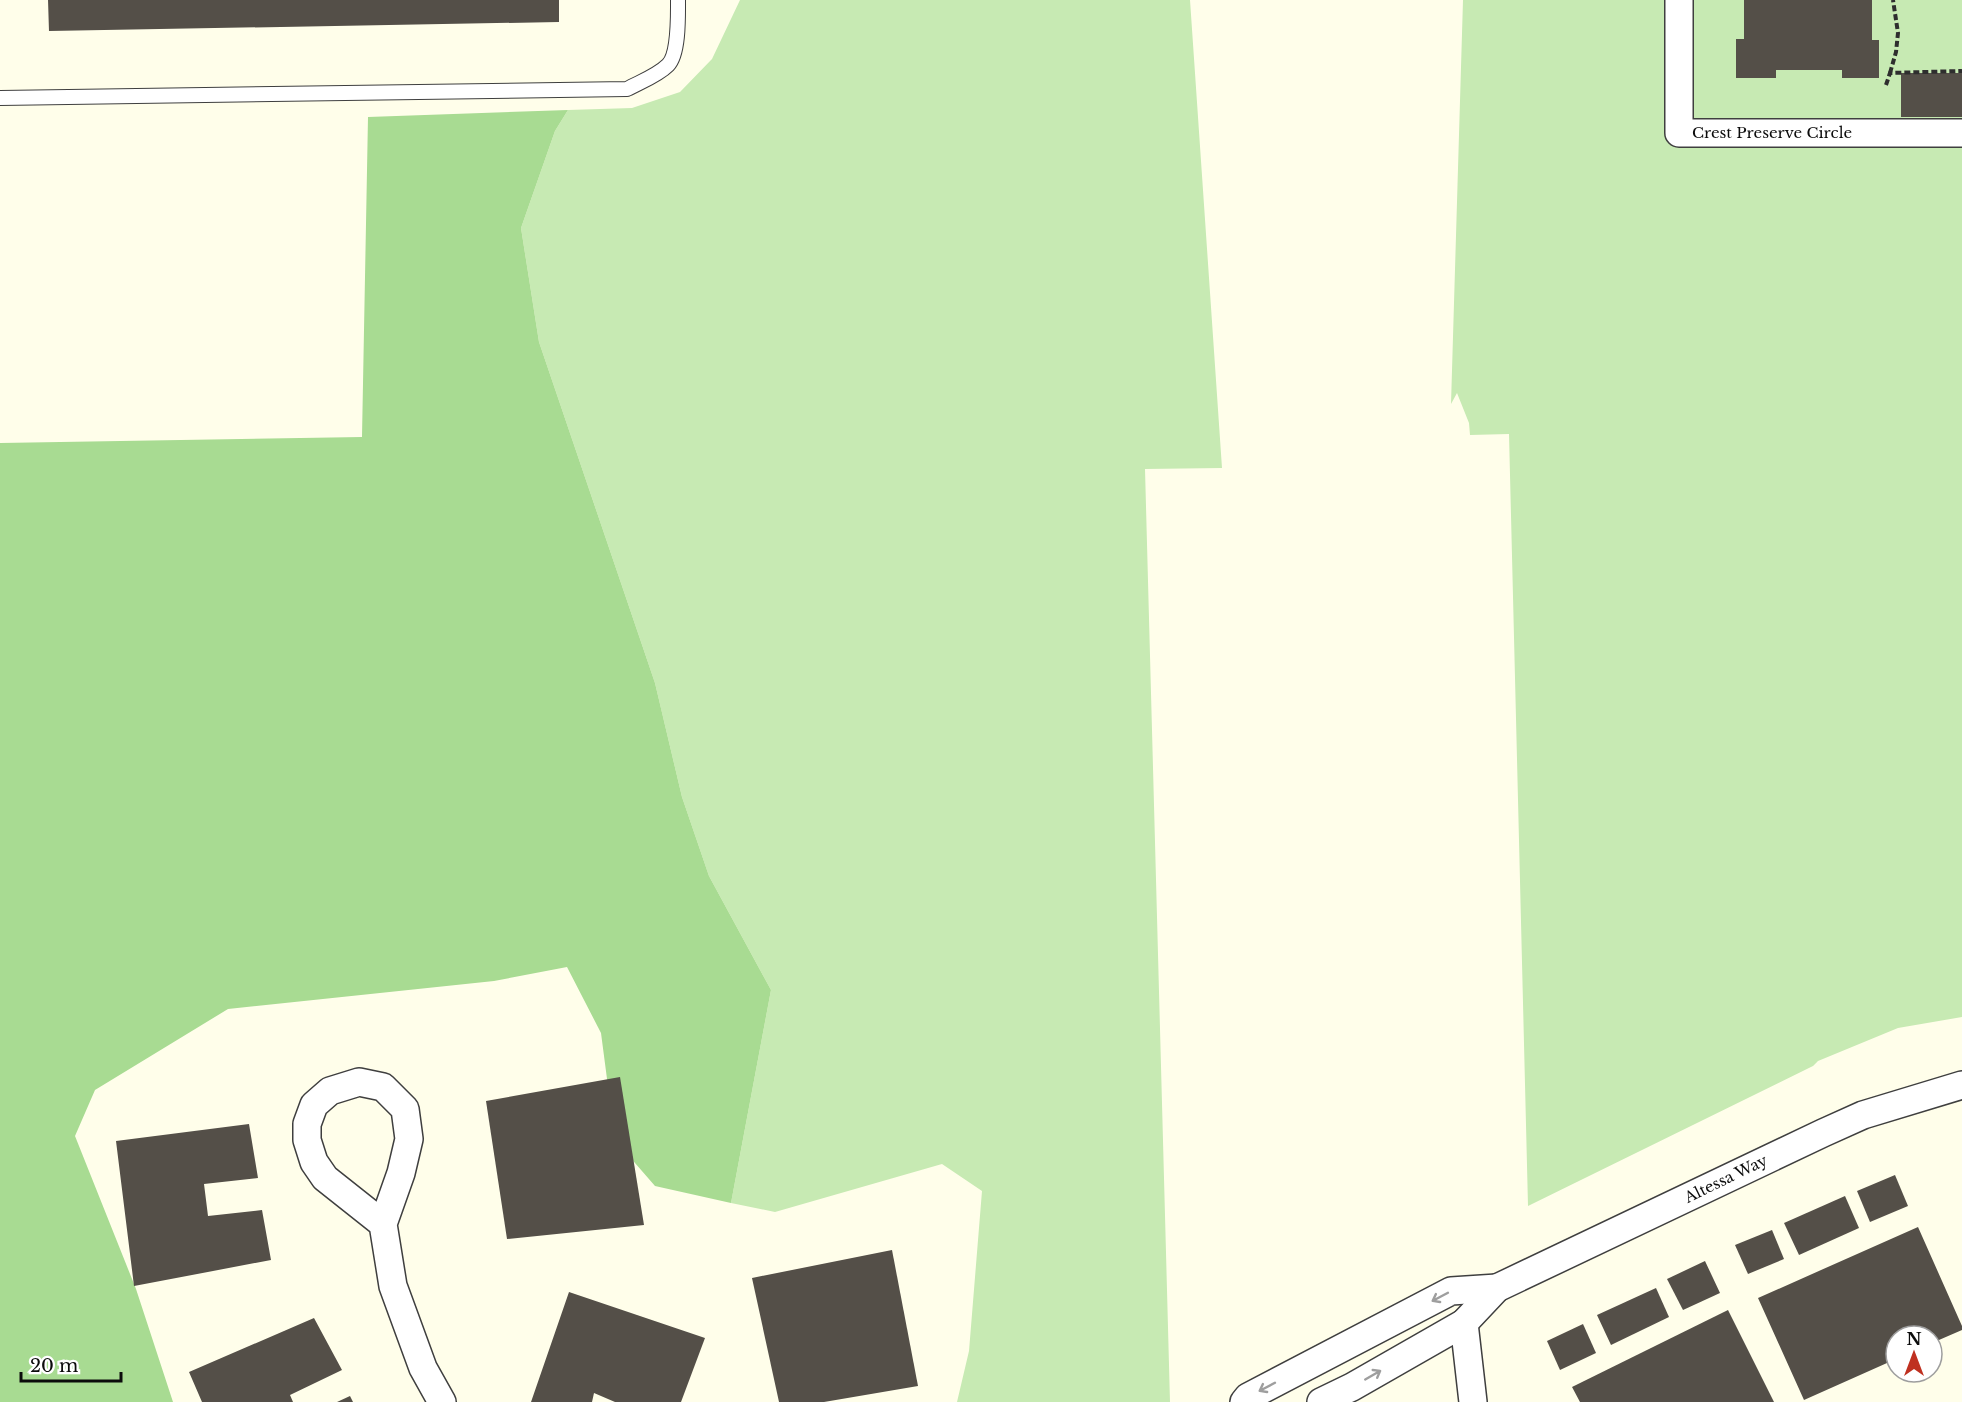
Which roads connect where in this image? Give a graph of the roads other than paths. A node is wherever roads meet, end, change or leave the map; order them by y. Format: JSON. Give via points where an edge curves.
{"nodes":[{"id":1,"x":678,"y":0,"type":"edge"},
{"id":2,"x":1679,"y":0,"type":"edge"},
{"id":3,"x":0,"y":98,"type":"edge"},
{"id":4,"x":1962,"y":134,"type":"edge"},
{"id":5,"x":1962,"y":1085,"type":"edge"},
{"id":6,"x":383,"y":1224,"type":"junction"},
{"id":7,"x":1497,"y":1288,"type":"junction"},
{"id":8,"x":1464,"y":1323,"type":"junction"},
{"id":9,"x":442,"y":1402,"type":"edge"},
{"id":10,"x":1244,"y":1402,"type":"edge"},
{"id":11,"x":1322,"y":1402,"type":"edge"},
{"id":12,"x":1473,"y":1402,"type":"edge"}],
"edges":[{"from":1,"to":3,"type":"lane","via":[[678,34],[670,64],[627,89]]},
{"from":2,"to":4,"type":"street","name":"Crest Preserve Circle","via":[[1679,133]]},
{"from":5,"to":7,"type":"street","name":"Altessa Way","via":[[1863,1115],[1823,1132]]},
{"from":6,"to":6,"type":"street","via":[[409,1139],[405,1108],[383,1087],[359,1082],[330,1091],[314,1105],[308,1140],[314,1162],[325,1178]]},
{"from":6,"to":9,"type":"street","via":[[393,1286],[423,1368]]},
{"from":7,"to":8,"type":"street","name":"Altessa Way"},
{"from":7,"to":10,"type":"street","name":"Altessa Way","one_way":true,"via":[[1451,1291]]},
{"from":11,"to":8,"type":"street","name":"Altessa Way","one_way":true},
{"from":8,"to":12,"type":"street"}]}
